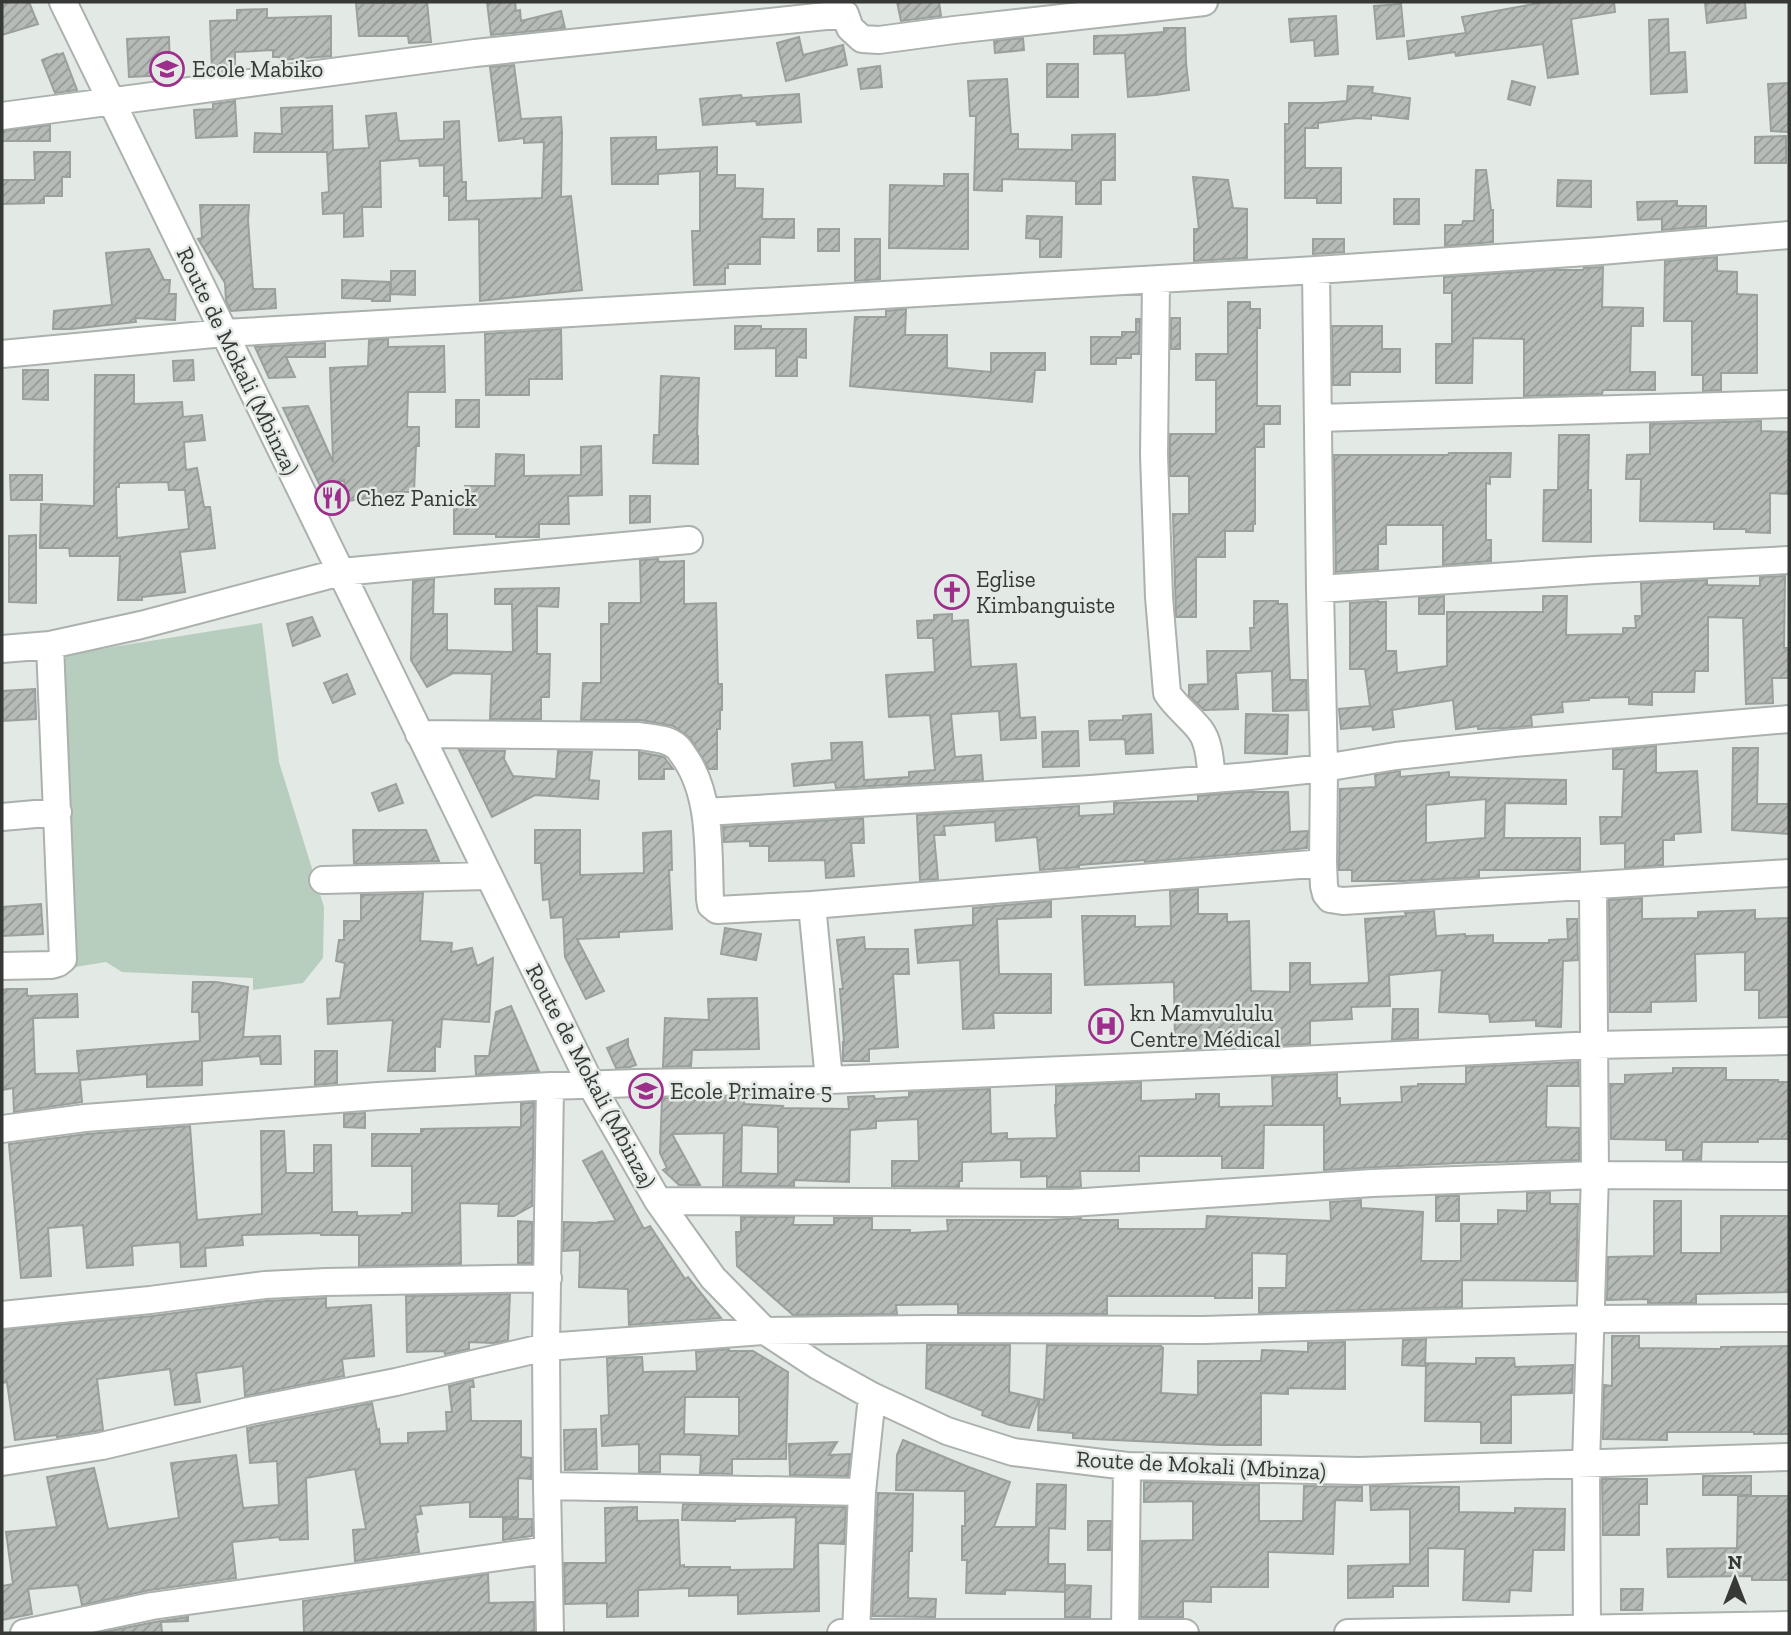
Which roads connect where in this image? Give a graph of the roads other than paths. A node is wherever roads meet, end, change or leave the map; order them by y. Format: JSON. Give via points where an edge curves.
{"nodes":[{"id":1,"x":63,"y":2,"type":"edge"},
{"id":2,"x":1204,"y":2,"type":"edge"},
{"id":3,"x":846,"y":8,"type":"edge"},
{"id":4,"x":112,"y":100,"type":"junction"},
{"id":5,"x":2,"y":116,"type":"edge"},
{"id":6,"x":1789,"y":235,"type":"edge"},
{"id":7,"x":1316,"y":270,"type":"junction"},
{"id":8,"x":1156,"y":280,"type":"junction"},
{"id":9,"x":224,"y":333,"type":"junction"},
{"id":10,"x":2,"y":354,"type":"edge"},
{"id":11,"x":1789,"y":404,"type":"edge"},
{"id":12,"x":1318,"y":418,"type":"junction"},
{"id":13,"x":689,"y":540,"type":"dead end"},
{"id":14,"x":1789,"y":560,"type":"edge"},
{"id":15,"x":341,"y":572,"type":"junction"},
{"id":16,"x":1320,"y":589,"type":"junction"},
{"id":17,"x":50,"y":645,"type":"junction"},
{"id":18,"x":2,"y":649,"type":"edge"},
{"id":19,"x":1789,"y":719,"type":"edge"},
{"id":20,"x":419,"y":734,"type":"junction"},
{"id":21,"x":1324,"y":768,"type":"junction"},
{"id":22,"x":1212,"y":779,"type":"junction"},
{"id":23,"x":58,"y":812,"type":"junction"},
{"id":24,"x":705,"y":812,"type":"junction"},
{"id":25,"x":2,"y":817,"type":"edge"},
{"id":26,"x":1323,"y":863,"type":"junction"},
{"id":27,"x":1789,"y":873,"type":"edge"},
{"id":28,"x":488,"y":876,"type":"junction"},
{"id":29,"x":323,"y":880,"type":"dead end"},
{"id":30,"x":1593,"y":887,"type":"junction"},
{"id":31,"x":812,"y":905,"type":"junction"},
{"id":32,"x":2,"y":966,"type":"edge"},
{"id":33,"x":1789,"y":1041,"type":"edge"},
{"id":34,"x":1594,"y":1045,"type":"junction"},
{"id":35,"x":829,"y":1080,"type":"junction"},
{"id":36,"x":591,"y":1085,"type":"junction"},
{"id":37,"x":550,"y":1086,"type":"junction"},
{"id":38,"x":2,"y":1129,"type":"edge"},
{"id":39,"x":1595,"y":1175,"type":"junction"},
{"id":40,"x":1789,"y":1176,"type":"edge"},
{"id":41,"x":658,"y":1201,"type":"junction"},
{"id":42,"x":548,"y":1278,"type":"junction"},
{"id":43,"x":2,"y":1315,"type":"edge"},
{"id":44,"x":1789,"y":1318,"type":"edge"},
{"id":45,"x":1589,"y":1319,"type":"junction"},
{"id":46,"x":765,"y":1331,"type":"junction"},
{"id":47,"x":547,"y":1347,"type":"junction"},
{"id":48,"x":872,"y":1396,"type":"junction"},
{"id":49,"x":1789,"y":1457,"type":"edge"},
{"id":50,"x":2,"y":1462,"type":"edge"},
{"id":51,"x":1586,"y":1464,"type":"junction"},
{"id":52,"x":1127,"y":1466,"type":"junction"},
{"id":53,"x":547,"y":1486,"type":"junction"},
{"id":54,"x":862,"y":1492,"type":"junction"},
{"id":55,"x":548,"y":1550,"type":"junction"},
{"id":56,"x":1789,"y":1625,"type":"edge"},
{"id":57,"x":1587,"y":1630,"type":"edge"},
{"id":58,"x":24,"y":1633,"type":"edge"},
{"id":59,"x":550,"y":1633,"type":"edge"},
{"id":60,"x":841,"y":1633,"type":"edge"},
{"id":61,"x":856,"y":1633,"type":"edge"},
{"id":62,"x":1125,"y":1633,"type":"edge"},
{"id":63,"x":1185,"y":1633,"type":"edge"},
{"id":64,"x":1348,"y":1633,"type":"edge"}],
"edges":[{"from":1,"to":4,"type":"street","name":"Route de Mokali (Mbinza)"},
{"from":2,"to":3,"type":"street","via":[[879,40],[862,38],[850,28]]},
{"from":3,"to":4,"type":"street"},
{"from":4,"to":5,"type":"street"},
{"from":4,"to":9,"type":"street","name":"Route de Mokali (Mbinza)"},
{"from":6,"to":7,"type":"street"},
{"from":7,"to":8,"type":"street"},
{"from":7,"to":12,"type":"street"},
{"from":8,"to":9,"type":"street"},
{"from":8,"to":22,"type":"street","via":[[1154,456],[1167,693],[1202,732]]},
{"from":9,"to":10,"type":"street"},
{"from":9,"to":15,"type":"street","name":"Route de Mokali (Mbinza)"},
{"from":11,"to":12,"type":"street"},
{"from":12,"to":16,"type":"street"},
{"from":13,"to":15,"type":"street"},
{"from":14,"to":16,"type":"street"},
{"from":15,"to":17,"type":"street"},
{"from":15,"to":20,"type":"street","name":"Route de Mokali (Mbinza)"},
{"from":16,"to":21,"type":"street"},
{"from":17,"to":18,"type":"street"},
{"from":17,"to":23,"type":"street"},
{"from":19,"to":21,"type":"street","via":[[1396,755]]},
{"from":20,"to":24,"type":"street","via":[[662,739],[677,746],[688,763]]},
{"from":20,"to":28,"type":"street","name":"Route de Mokali (Mbinza)"},
{"from":21,"to":22,"type":"street"},
{"from":21,"to":26,"type":"street"},
{"from":22,"to":24,"type":"street"},
{"from":23,"to":25,"type":"street"},
{"from":23,"to":32,"type":"street","via":[[63,959],[51,965]]},
{"from":24,"to":31,"type":"street","via":[[711,905],[717,910]]},
{"from":26,"to":30,"type":"street","via":[[1326,894],[1343,901]]},
{"from":26,"to":31,"type":"street"},
{"from":27,"to":30,"type":"street"},
{"from":28,"to":29,"type":"street"},
{"from":28,"to":36,"type":"street","name":"Route de Mokali (Mbinza)"},
{"from":30,"to":34,"type":"street"},
{"from":31,"to":35,"type":"street"},
{"from":33,"to":34,"type":"street"},
{"from":34,"to":35,"type":"street"},
{"from":34,"to":39,"type":"street"},
{"from":35,"to":36,"type":"street"},
{"from":36,"to":37,"type":"street"},
{"from":36,"to":41,"type":"street","name":"Route de Mokali (Mbinza)"},
{"from":37,"to":38,"type":"street","via":[[85,1118]]},
{"from":37,"to":42,"type":"street"},
{"from":39,"to":40,"type":"street"},
{"from":39,"to":41,"type":"street","via":[[1070,1203]]},
{"from":39,"to":45,"type":"street"},
{"from":41,"to":46,"type":"street","name":"Route de Mokali (Mbinza)","via":[[713,1278]]},
{"from":42,"to":43,"type":"street","via":[[265,1285]]},
{"from":42,"to":47,"type":"street"},
{"from":44,"to":45,"type":"street"},
{"from":45,"to":46,"type":"street","via":[[1203,1330]]},
{"from":45,"to":51,"type":"street"},
{"from":46,"to":47,"type":"street"},
{"from":46,"to":48,"type":"street","name":"Route de Mokali (Mbinza)"},
{"from":47,"to":50,"type":"street","via":[[103,1446]]},
{"from":47,"to":53,"type":"street"},
{"from":48,"to":52,"type":"street","name":"Route de Mokali (Mbinza)","via":[[947,1431],[1013,1452]]},
{"from":48,"to":54,"type":"street"},
{"from":49,"to":51,"type":"street","name":"Route de Mokali (Mbinza)"},
{"from":51,"to":52,"type":"street","name":"Route de Mokali (Mbinza)","via":[[1359,1471]]},
{"from":51,"to":57,"type":"street"},
{"from":52,"to":62,"type":"street"},
{"from":53,"to":54,"type":"street"},
{"from":53,"to":55,"type":"street"},
{"from":54,"to":61,"type":"street"},
{"from":55,"to":58,"type":"street","via":[[152,1606]]},
{"from":55,"to":59,"type":"street"},
{"from":56,"to":57,"type":"street"},
{"from":57,"to":64,"type":"street"},
{"from":60,"to":61,"type":"street"},
{"from":61,"to":62,"type":"street"},
{"from":62,"to":63,"type":"street"}]}
